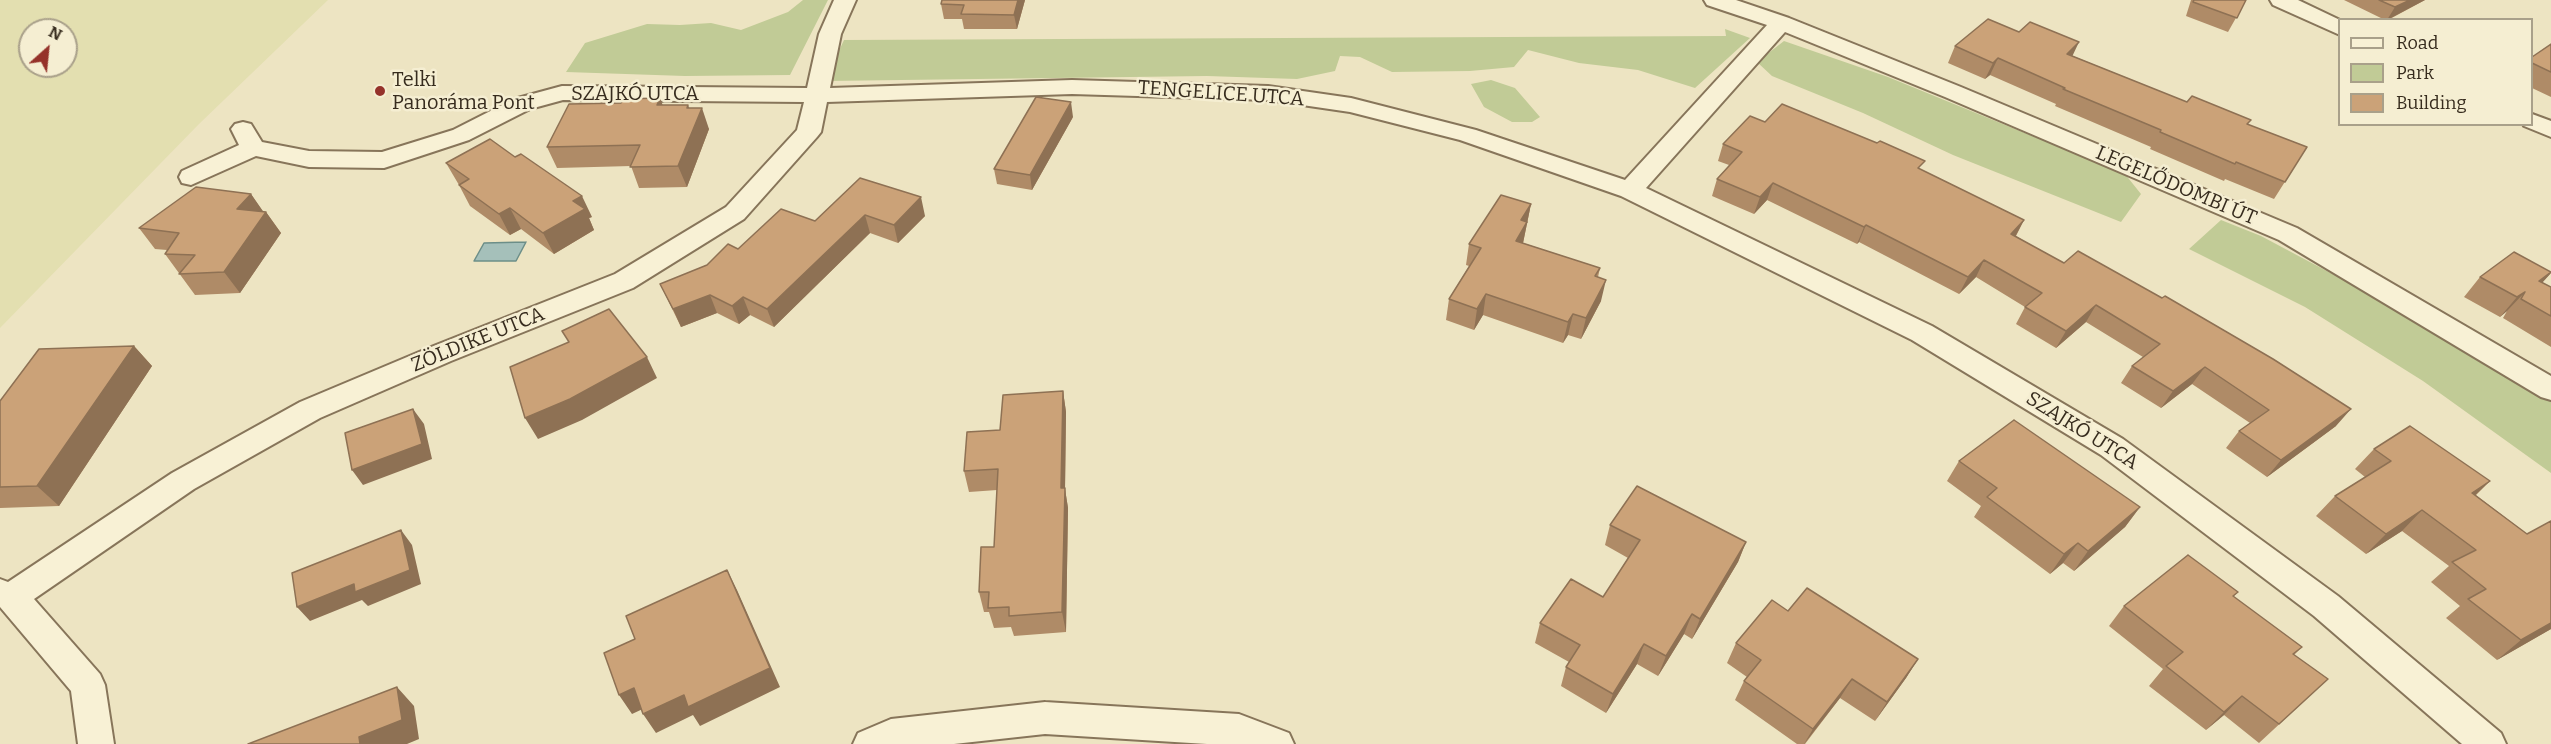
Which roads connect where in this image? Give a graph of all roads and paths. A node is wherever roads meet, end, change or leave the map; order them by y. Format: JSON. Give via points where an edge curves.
{"nodes":[{"id":1,"x":846,"y":0,"type":"edge"},
{"id":2,"x":1715,"y":0,"type":"edge"},
{"id":3,"x":2280,"y":0,"type":"edge"},
{"id":4,"x":1781,"y":23,"type":"junction"},
{"id":5,"x":2338,"y":28,"type":"edge"},
{"id":6,"x":816,"y":95,"type":"junction"},
{"id":7,"x":2533,"y":121,"type":"edge"},
{"id":8,"x":2551,"y":130,"type":"edge"},
{"id":9,"x":191,"y":177,"type":"dead end"},
{"id":10,"x":1630,"y":190,"type":"junction"},
{"id":11,"x":2551,"y":389,"type":"edge"},
{"id":12,"x":6,"y":595,"type":"edge"},
{"id":13,"x":96,"y":744,"type":"edge"},
{"id":14,"x":871,"y":744,"type":"edge"},
{"id":15,"x":1276,"y":744,"type":"edge"},
{"id":16,"x":2488,"y":744,"type":"edge"}],
"edges":[{"from":1,"to":6,"type":"street","name":"ZÖLDIKE UTCA","via":[[830,34]]},
{"from":2,"to":4,"type":"street","name":"LEGELŐDOMBI ÚT"},
{"from":3,"to":5,"type":"street"},
{"from":4,"to":10,"type":"street"},
{"from":4,"to":11,"type":"street","name":"LEGELŐDOMBI ÚT","via":[[2288,234]]},
{"from":6,"to":9,"type":"street","name":"SZAJKÓ UTCA","via":[[562,93],[522,104],[461,135],[384,160],[309,159],[248,139]]},
{"from":6,"to":10,"type":"street","name":"TENGELICE UTCA","via":[[1072,87],[1268,93],[1351,105],[1468,135]]},
{"from":6,"to":12,"type":"street","name":"ZÖLDIKE UTCA","via":[[809,132],[735,213],[624,281],[310,410],[183,481]]},
{"from":7,"to":8,"type":"street"},
{"from":10,"to":16,"type":"street","name":"SZAJKÓ UTCA","via":[[1922,333],[2112,447],[2326,606]]},
{"from":12,"to":13,"type":"street","via":[[87,685]]},
{"from":14,"to":15,"type":"street","via":[[891,735],[1045,718],[1239,730]]}]}
